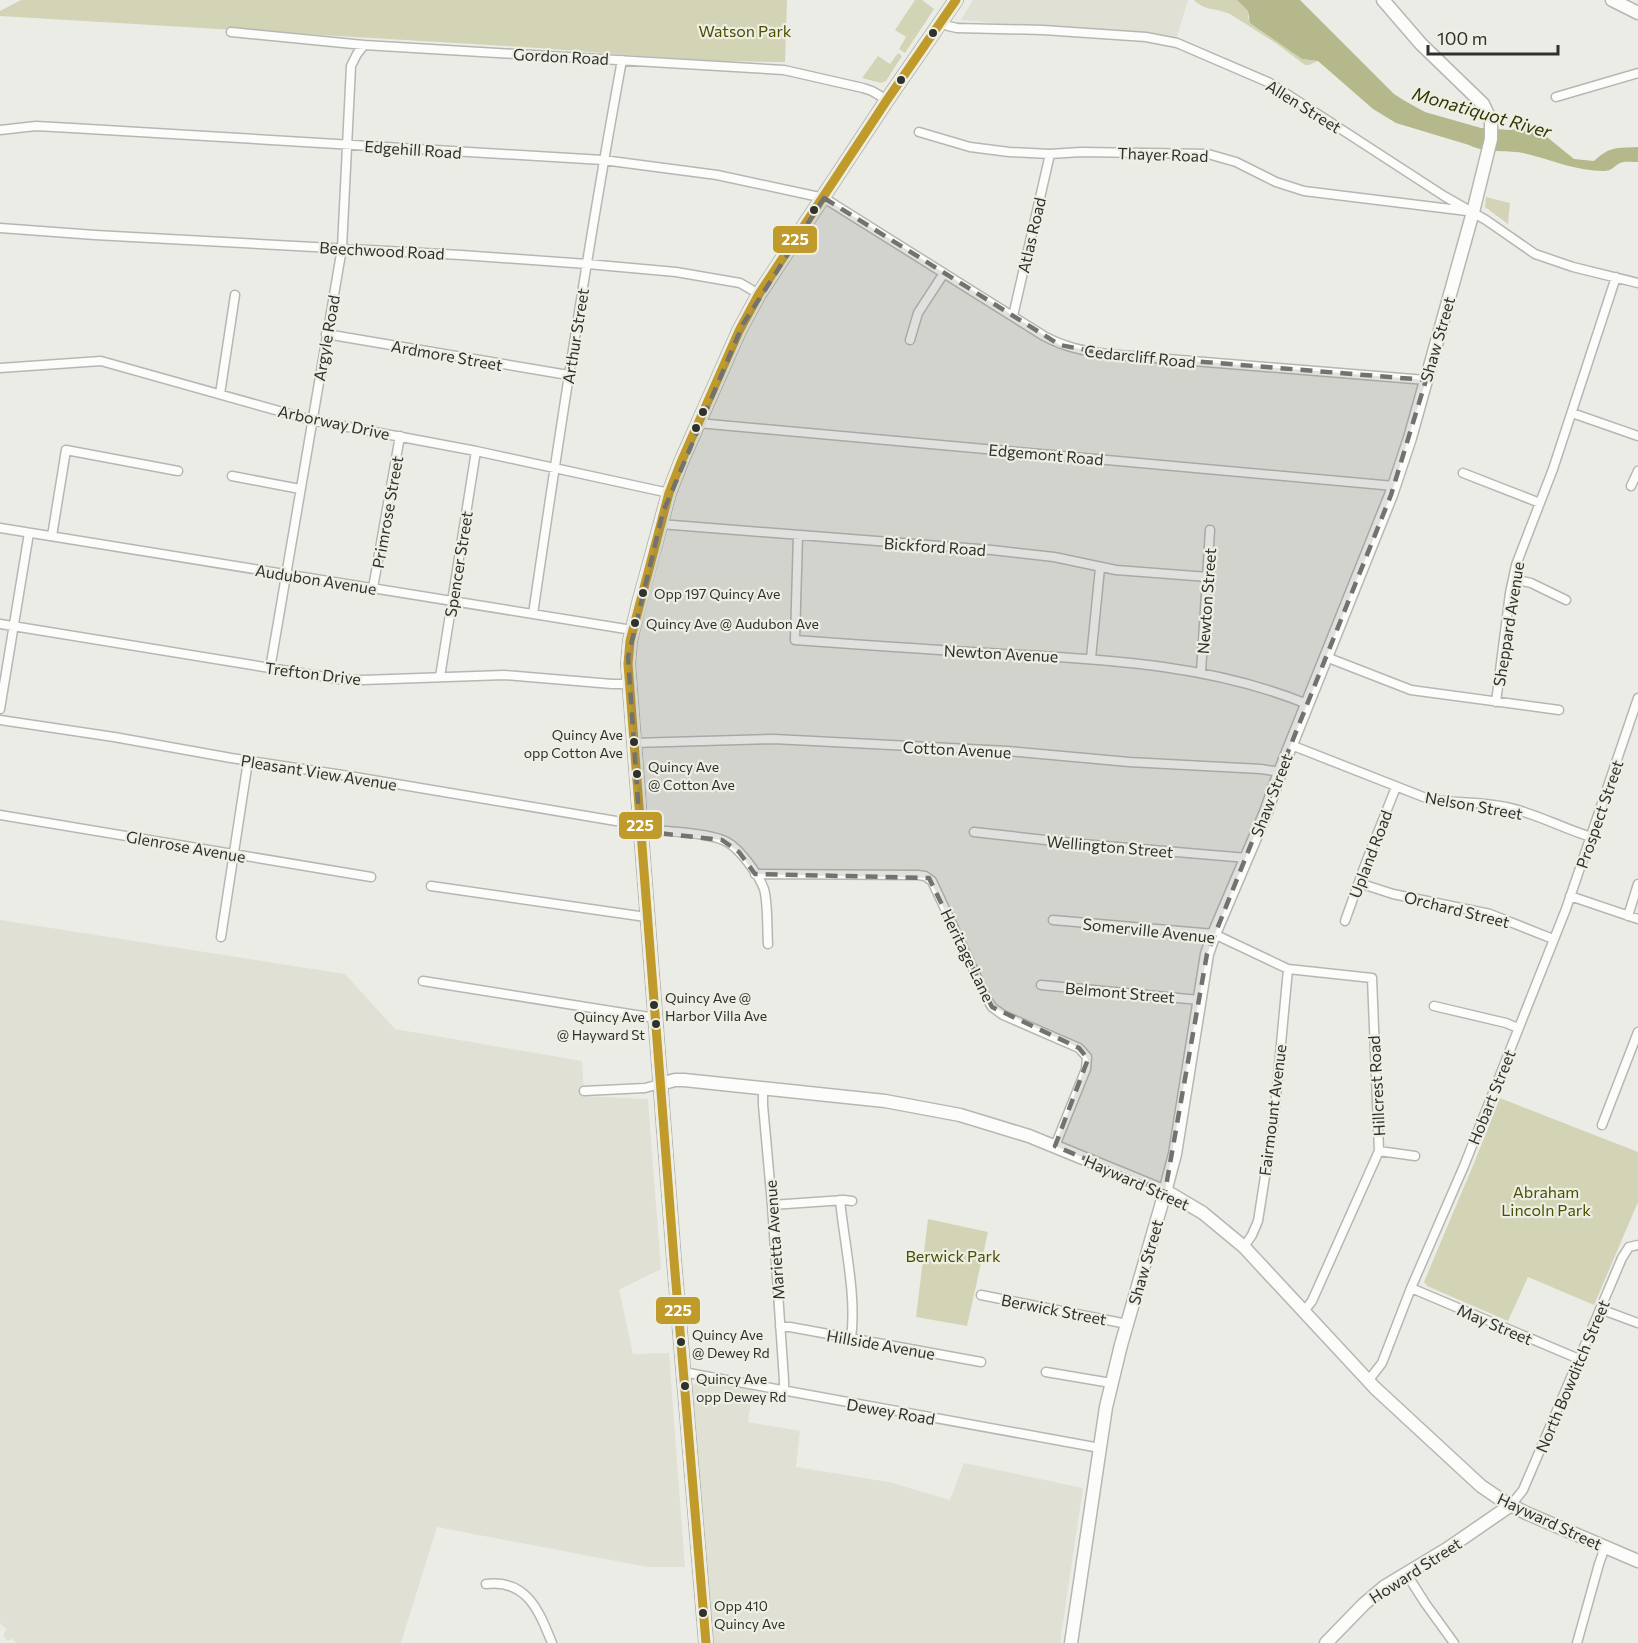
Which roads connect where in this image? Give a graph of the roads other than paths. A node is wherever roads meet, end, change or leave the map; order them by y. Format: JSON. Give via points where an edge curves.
{"nodes":[{"id":1,"x":956,"y":0,"type":"edge"},
{"id":2,"x":1383,"y":0,"type":"edge"},
{"id":3,"x":1612,"y":0,"type":"edge"},
{"id":4,"x":1638,"y":13,"type":"edge"},
{"id":5,"x":941,"y":22,"type":"junction"},
{"id":6,"x":231,"y":32,"type":"dead end"},
{"id":7,"x":364,"y":45,"type":"junction"},
{"id":8,"x":622,"y":60,"type":"junction"},
{"id":9,"x":1638,"y":73,"type":"edge"},
{"id":10,"x":1556,"y":97,"type":"dead end"},
{"id":11,"x":887,"y":100,"type":"junction"},
{"id":12,"x":0,"y":130,"type":"edge"},
{"id":13,"x":918,"y":132,"type":"dead end"},
{"id":14,"x":348,"y":145,"type":"junction"},
{"id":15,"x":1050,"y":154,"type":"junction"},
{"id":16,"x":603,"y":160,"type":"junction"},
{"id":17,"x":824,"y":198,"type":"junction"},
{"id":18,"x":1473,"y":212,"type":"junction"},
{"id":19,"x":0,"y":228,"type":"edge"},
{"id":20,"x":342,"y":248,"type":"junction"},
{"id":21,"x":587,"y":264,"type":"junction"},
{"id":22,"x":944,"y":273,"type":"junction"},
{"id":23,"x":1616,"y":277,"type":"junction"},
{"id":24,"x":1638,"y":283,"type":"edge"},
{"id":25,"x":759,"y":294,"type":"junction"},
{"id":26,"x":235,"y":295,"type":"dead end"},
{"id":27,"x":1012,"y":316,"type":"junction"},
{"id":28,"x":326,"y":334,"type":"junction"},
{"id":29,"x":910,"y":340,"type":"dead end"},
{"id":30,"x":0,"y":368,"type":"edge"},
{"id":31,"x":568,"y":375,"type":"junction"},
{"id":32,"x":1426,"y":380,"type":"junction"},
{"id":33,"x":220,"y":394,"type":"junction"},
{"id":34,"x":1572,"y":412,"type":"junction"},
{"id":35,"x":312,"y":420,"type":"junction"},
{"id":36,"x":698,"y":423,"type":"junction"},
{"id":37,"x":400,"y":436,"type":"junction"},
{"id":38,"x":1638,"y":436,"type":"edge"},
{"id":39,"x":476,"y":451,"type":"junction"},
{"id":40,"x":554,"y":467,"type":"junction"},
{"id":41,"x":178,"y":471,"type":"dead end"},
{"id":42,"x":1638,"y":471,"type":"edge"},
{"id":43,"x":1463,"y":473,"type":"dead end"},
{"id":44,"x":232,"y":476,"type":"dead end"},
{"id":45,"x":1394,"y":486,"type":"junction"},
{"id":46,"x":1631,"y":486,"type":"dead end"},
{"id":47,"x":300,"y":489,"type":"junction"},
{"id":48,"x":669,"y":493,"type":"junction"},
{"id":49,"x":1540,"y":503,"type":"junction"},
{"id":50,"x":660,"y":524,"type":"junction"},
{"id":51,"x":0,"y":528,"type":"edge"},
{"id":52,"x":1210,"y":530,"type":"dead end"},
{"id":53,"x":29,"y":532,"type":"junction"},
{"id":54,"x":798,"y":535,"type":"junction"},
{"id":55,"x":52,"y":536,"type":"junction"},
{"id":56,"x":1100,"y":568,"type":"junction"},
{"id":57,"x":286,"y":574,"type":"junction"},
{"id":58,"x":1208,"y":577,"type":"junction"},
{"id":59,"x":1513,"y":579,"type":"junction"},
{"id":60,"x":373,"y":588,"type":"junction"},
{"id":61,"x":1566,"y":600,"type":"dead end"},
{"id":62,"x":452,"y":601,"type":"junction"},
{"id":63,"x":533,"y":614,"type":"junction"},
{"id":64,"x":0,"y":624,"type":"edge"},
{"id":65,"x":14,"y":626,"type":"junction"},
{"id":66,"x":632,"y":630,"type":"junction"},
{"id":67,"x":1326,"y":657,"type":"junction"},
{"id":68,"x":1091,"y":658,"type":"junction"},
{"id":69,"x":270,"y":669,"type":"junction"},
{"id":70,"x":1201,"y":672,"type":"junction"},
{"id":71,"x":440,"y":677,"type":"junction"},
{"id":72,"x":628,"y":684,"type":"junction"},
{"id":73,"x":1638,"y":698,"type":"edge"},
{"id":74,"x":1496,"y":702,"type":"junction"},
{"id":75,"x":1307,"y":704,"type":"junction"},
{"id":76,"x":0,"y":709,"type":"edge"},
{"id":77,"x":1560,"y":710,"type":"dead end"},
{"id":78,"x":0,"y":720,"type":"edge"},
{"id":79,"x":633,"y":743,"type":"junction"},
{"id":80,"x":1291,"y":745,"type":"junction"},
{"id":81,"x":248,"y":761,"type":"junction"},
{"id":82,"x":1280,"y":772,"type":"junction"},
{"id":83,"x":1396,"y":786,"type":"junction"},
{"id":84,"x":0,"y":815,"type":"edge"},
{"id":85,"x":639,"y":826,"type":"junction"},
{"id":86,"x":974,"y":832,"type":"dead end"},
{"id":87,"x":1590,"y":837,"type":"junction"},
{"id":88,"x":234,"y":854,"type":"junction"},
{"id":89,"x":1246,"y":858,"type":"junction"},
{"id":90,"x":755,"y":874,"type":"junction"},
{"id":91,"x":371,"y":877,"type":"dead end"},
{"id":92,"x":1359,"y":883,"type":"junction"},
{"id":93,"x":1638,"y":884,"type":"edge"},
{"id":94,"x":431,"y":886,"type":"dead end"},
{"id":95,"x":1570,"y":896,"type":"junction"},
{"id":96,"x":1628,"y":916,"type":"junction"},
{"id":97,"x":646,"y":917,"type":"junction"},
{"id":98,"x":1638,"y":919,"type":"edge"},
{"id":99,"x":1053,"y":920,"type":"dead end"},
{"id":100,"x":1345,"y":921,"type":"dead end"},
{"id":101,"x":1214,"y":934,"type":"junction"},
{"id":102,"x":221,"y":937,"type":"dead end"},
{"id":103,"x":1553,"y":939,"type":"junction"},
{"id":104,"x":768,"y":944,"type":"dead end"},
{"id":105,"x":1288,"y":969,"type":"junction"},
{"id":106,"x":1310,"y":971,"type":"joint"},
{"id":107,"x":423,"y":981,"type":"dead end"},
{"id":108,"x":1041,"y":985,"type":"dead end"},
{"id":109,"x":1199,"y":1000,"type":"junction"},
{"id":110,"x":1434,"y":1006,"type":"dead end"},
{"id":111,"x":655,"y":1018,"type":"junction"},
{"id":112,"x":1518,"y":1028,"type":"junction"},
{"id":113,"x":1638,"y":1032,"type":"edge"},
{"id":114,"x":660,"y":1084,"type":"junction"},
{"id":115,"x":763,"y":1088,"type":"junction"},
{"id":116,"x":584,"y":1091,"type":"dead end"},
{"id":117,"x":1602,"y":1125,"type":"dead end"},
{"id":118,"x":1055,"y":1146,"type":"junction"},
{"id":119,"x":1379,"y":1151,"type":"junction"},
{"id":120,"x":1415,"y":1156,"type":"dead end"},
{"id":121,"x":1166,"y":1192,"type":"junction"},
{"id":122,"x":840,"y":1200,"type":"junction"},
{"id":123,"x":852,"y":1201,"type":"dead end"},
{"id":124,"x":772,"y":1205,"type":"junction"},
{"id":125,"x":1635,"y":1245,"type":"edge"},
{"id":126,"x":1244,"y":1247,"type":"junction"},
{"id":127,"x":1411,"y":1288,"type":"junction"},
{"id":128,"x":981,"y":1295,"type":"dead end"},
{"id":129,"x":1600,"y":1309,"type":"junction"},
{"id":130,"x":1304,"y":1311,"type":"junction"},
{"id":131,"x":1638,"y":1323,"type":"edge"},
{"id":132,"x":1127,"y":1324,"type":"junction"},
{"id":133,"x":780,"y":1327,"type":"junction"},
{"id":134,"x":851,"y":1338,"type":"junction"},
{"id":135,"x":1579,"y":1359,"type":"junction"},
{"id":136,"x":981,"y":1362,"type":"dead end"},
{"id":137,"x":683,"y":1372,"type":"junction"},
{"id":138,"x":1046,"y":1372,"type":"dead end"},
{"id":139,"x":1368,"y":1381,"type":"junction"},
{"id":140,"x":1111,"y":1383,"type":"junction"},
{"id":141,"x":784,"y":1391,"type":"junction"},
{"id":142,"x":1100,"y":1448,"type":"junction"},
{"id":143,"x":1511,"y":1505,"type":"junction"},
{"id":144,"x":1605,"y":1547,"type":"junction"},
{"id":145,"x":1638,"y":1561,"type":"edge"},
{"id":146,"x":1406,"y":1573,"type":"junction"},
{"id":147,"x":486,"y":1584,"type":"dead end"},
{"id":148,"x":552,"y":1643,"type":"edge"},
{"id":149,"x":706,"y":1643,"type":"edge"},
{"id":150,"x":1071,"y":1643,"type":"edge"},
{"id":151,"x":1326,"y":1643,"type":"edge"},
{"id":152,"x":1454,"y":1643,"type":"edge"},
{"id":153,"x":1577,"y":1643,"type":"edge"}],
"edges":[{"from":1,"to":5,"type":"main road"},
{"from":2,"to":18,"type":"street","name":"Shaw Street","via":[[1420,44],[1486,109],[1492,134]]},
{"from":3,"to":4,"type":"street"},
{"from":5,"to":11,"type":"main road"},
{"from":5,"to":18,"type":"street","name":"Allen Street","via":[[957,28],[1146,37],[1177,43],[1270,83]]},
{"from":6,"to":7,"type":"street","name":"Gordon Road"},
{"from":7,"to":8,"type":"street","name":"Gordon Road"},
{"from":7,"to":14,"type":"street","name":"Argyle Road","via":[[351,66]]},
{"from":8,"to":11,"type":"street","name":"Gordon Road","via":[[784,70],[863,88]]},
{"from":8,"to":16,"type":"street","name":"Arthur Street"},
{"from":9,"to":10,"type":"street"},
{"from":11,"to":17,"type":"main road"},
{"from":12,"to":14,"type":"street","name":"Edgehill Road","via":[[63,127]]},
{"from":13,"to":15,"type":"street","name":"Thayer Road","via":[[970,147]]},
{"from":14,"to":16,"type":"street","name":"Edgehill Road"},
{"from":14,"to":20,"type":"street","name":"Argyle Road"},
{"from":15,"to":18,"type":"street","name":"Thayer Road","via":[[1208,154],[1304,191]]},
{"from":15,"to":27,"type":"street","name":"Atlas Road"},
{"from":16,"to":17,"type":"street","name":"Edgehill Road","via":[[717,175]]},
{"from":16,"to":21,"type":"street","name":"Arthur Street"},
{"from":17,"to":22,"type":"street","name":"Cedarcliff Road"},
{"from":17,"to":25,"type":"main road"},
{"from":18,"to":23,"type":"street","name":"Allen Street","via":[[1535,254]]},
{"from":18,"to":32,"type":"street","name":"Shaw Street"},
{"from":19,"to":20,"type":"street","name":"Beechwood Road"},
{"from":20,"to":21,"type":"street","name":"Beechwood Road"},
{"from":20,"to":28,"type":"street","name":"Argyle Road"},
{"from":21,"to":25,"type":"street","name":"Beechwood Road","via":[[676,272],[740,284]]},
{"from":21,"to":31,"type":"street","name":"Arthur Street"},
{"from":22,"to":27,"type":"street","name":"Cedarcliff Road"},
{"from":22,"to":29,"type":"street","via":[[918,313]]},
{"from":23,"to":24,"type":"street","name":"Allen Street"},
{"from":23,"to":34,"type":"street","name":"Sheppard Avenue"},
{"from":25,"to":36,"type":"main road"},
{"from":26,"to":33,"type":"street"},
{"from":27,"to":32,"type":"street","name":"Cedarcliff Road","via":[[1060,345],[1078,350]]},
{"from":28,"to":31,"type":"street","name":"Ardmore Street"},
{"from":28,"to":35,"type":"street","name":"Argyle Road"},
{"from":30,"to":33,"type":"street","name":"Arborway Drive","via":[[101,361]]},
{"from":31,"to":40,"type":"street","name":"Arthur Street"},
{"from":32,"to":45,"type":"street","name":"Shaw Street"},
{"from":33,"to":35,"type":"street","name":"Arborway Drive"},
{"from":34,"to":38,"type":"street"},
{"from":34,"to":49,"type":"street","name":"Sheppard Avenue"},
{"from":35,"to":37,"type":"street","name":"Arborway Drive"},
{"from":35,"to":47,"type":"street","name":"Argyle Road"},
{"from":36,"to":45,"type":"street","name":"Edgemont Road"},
{"from":36,"to":48,"type":"main road"},
{"from":37,"to":39,"type":"street","name":"Arborway Drive"},
{"from":37,"to":60,"type":"street","name":"Primrose Street"},
{"from":39,"to":40,"type":"street","name":"Arborway Drive"},
{"from":39,"to":62,"type":"street","name":"Spencer Street"},
{"from":40,"to":48,"type":"street","name":"Arborway Drive"},
{"from":40,"to":63,"type":"street","name":"Arthur Street"},
{"from":41,"to":55,"type":"street","via":[[66,450]]},
{"from":42,"to":46,"type":"street"},
{"from":43,"to":49,"type":"street"},
{"from":44,"to":47,"type":"street"},
{"from":45,"to":67,"type":"street","name":"Shaw Street"},
{"from":47,"to":57,"type":"street","name":"Argyle Road"},
{"from":48,"to":50,"type":"main road"},
{"from":49,"to":59,"type":"street","name":"Sheppard Avenue"},
{"from":50,"to":54,"type":"street","name":"Bickford Road"},
{"from":50,"to":66,"type":"main road"},
{"from":51,"to":53,"type":"street","name":"Audubon Avenue"},
{"from":52,"to":58,"type":"street","name":"Newton Street"},
{"from":53,"to":55,"type":"street","name":"Audubon Avenue"},
{"from":53,"to":65,"type":"street"},
{"from":54,"to":56,"type":"street","name":"Bickford Road","via":[[992,550],[1054,557]]},
{"from":54,"to":68,"type":"street","name":"Newton Avenue","via":[[795,640]]},
{"from":55,"to":57,"type":"street","name":"Audubon Avenue"},
{"from":56,"to":58,"type":"street","name":"Bickford Road"},
{"from":56,"to":68,"type":"street"},
{"from":57,"to":60,"type":"street","name":"Audubon Avenue"},
{"from":57,"to":69,"type":"street","name":"Argyle Road"},
{"from":58,"to":70,"type":"street","name":"Newton Street"},
{"from":59,"to":61,"type":"street"},
{"from":59,"to":74,"type":"street","name":"Sheppard Avenue"},
{"from":60,"to":62,"type":"street","name":"Audubon Avenue"},
{"from":62,"to":63,"type":"street","name":"Audubon Avenue"},
{"from":62,"to":71,"type":"street","name":"Spencer Street"},
{"from":63,"to":66,"type":"street","name":"Audubon Avenue"},
{"from":64,"to":65,"type":"street","name":"Trefton Drive"},
{"from":65,"to":69,"type":"street","name":"Trefton Drive"},
{"from":65,"to":76,"type":"street"},
{"from":66,"to":72,"type":"main road"},
{"from":67,"to":74,"type":"street","name":"Sheppard Avenue","via":[[1411,690]]},
{"from":67,"to":75,"type":"street","name":"Shaw Street"},
{"from":68,"to":70,"type":"street","name":"Newton Avenue"},
{"from":69,"to":71,"type":"street","name":"Trefton Drive","via":[[346,680]]},
{"from":70,"to":75,"type":"street","name":"Newton Avenue"},
{"from":71,"to":72,"type":"street","name":"Trefton Drive","via":[[514,676]]},
{"from":72,"to":79,"type":"main road"},
{"from":73,"to":87,"type":"street","name":"Prospect Street"},
{"from":74,"to":77,"type":"street"},
{"from":75,"to":80,"type":"street","name":"Shaw Street"},
{"from":78,"to":81,"type":"street","name":"Pleasant View Avenue"},
{"from":79,"to":82,"type":"street","name":"Cotton Avenue","via":[[764,738],[836,741]]},
{"from":79,"to":85,"type":"main road"},
{"from":80,"to":82,"type":"street","name":"Shaw Street"},
{"from":80,"to":83,"type":"street","name":"Nelson Street"},
{"from":81,"to":85,"type":"street","name":"Pleasant View Avenue"},
{"from":81,"to":88,"type":"street"},
{"from":82,"to":89,"type":"street","name":"Shaw Street"},
{"from":83,"to":87,"type":"street","name":"Nelson Street","via":[[1432,799],[1511,808]]},
{"from":83,"to":92,"type":"street","name":"Upland Road"},
{"from":84,"to":88,"type":"street","name":"Glenrose Avenue"},
{"from":85,"to":90,"type":"street","name":"Pleasant View Avenue","via":[[726,841]]},
{"from":85,"to":97,"type":"main road"},
{"from":86,"to":89,"type":"street","name":"Wellington Street"},
{"from":87,"to":95,"type":"street","name":"Prospect Street"},
{"from":88,"to":91,"type":"street","name":"Glenrose Avenue"},
{"from":88,"to":102,"type":"street"},
{"from":89,"to":101,"type":"street","name":"Shaw Street"},
{"from":90,"to":104,"type":"street","name":"Pleasant View Avenue","via":[[764,890]]},
{"from":90,"to":118,"type":"street","name":"Heritage Lane","via":[[918,875],[932,881],[992,1007],[1079,1048],[1087,1057],[1088,1064]]},
{"from":92,"to":100,"type":"street","name":"Upland Road"},
{"from":92,"to":103,"type":"street","name":"Orchard Street","via":[[1490,914]]},
{"from":93,"to":96,"type":"street"},
{"from":94,"to":97,"type":"street"},
{"from":95,"to":96,"type":"street"},
{"from":95,"to":103,"type":"street","name":"Hobart Street"},
{"from":96,"to":98,"type":"street"},
{"from":97,"to":111,"type":"main road"},
{"from":99,"to":101,"type":"street","name":"Somerville Avenue"},
{"from":101,"to":105,"type":"street","name":"Somerville Avenue"},
{"from":101,"to":109,"type":"street","name":"Shaw Street"},
{"from":103,"to":112,"type":"street","name":"Hobart Street"},
{"from":105,"to":106,"type":"street","name":"Somerville Avenue"},
{"from":105,"to":126,"type":"street","name":"Fairmount Avenue","via":[[1274,1119],[1258,1221]]},
{"from":106,"to":119,"type":"street","name":"Hillcrest Road","via":[[1372,978]]},
{"from":107,"to":111,"type":"street"},
{"from":108,"to":109,"type":"street","name":"Belmont Street"},
{"from":109,"to":121,"type":"street","name":"Shaw Street"},
{"from":110,"to":112,"type":"street"},
{"from":111,"to":114,"type":"main road"},
{"from":112,"to":127,"type":"street","name":"Hobart Street"},
{"from":113,"to":117,"type":"street"},
{"from":114,"to":115,"type":"street","name":"Hayward Street","via":[[684,1080]]},
{"from":114,"to":116,"type":"street"},
{"from":114,"to":137,"type":"main road"},
{"from":115,"to":118,"type":"street","name":"Hayward Street","via":[[918,1106],[989,1122]]},
{"from":115,"to":124,"type":"street","name":"Marietta Avenue"},
{"from":118,"to":121,"type":"street","name":"Hayward Street"},
{"from":119,"to":120,"type":"street"},
{"from":119,"to":130,"type":"street","name":"Hillcrest Road"},
{"from":121,"to":126,"type":"street","name":"Hayward Street","via":[[1203,1213]]},
{"from":121,"to":132,"type":"street","name":"Shaw Street"},
{"from":122,"to":123,"type":"street"},
{"from":122,"to":124,"type":"street"},
{"from":122,"to":134,"type":"street","via":[[852,1303]]},
{"from":124,"to":133,"type":"street","name":"Marietta Avenue"},
{"from":125,"to":129,"type":"street","name":"North Bowditch Street","via":[[1622,1258]]},
{"from":126,"to":130,"type":"street","name":"Hayward Street"},
{"from":127,"to":135,"type":"street","name":"May Street"},
{"from":127,"to":139,"type":"street","name":"Hobart Street","via":[[1382,1363]]},
{"from":128,"to":132,"type":"street","name":"Berwick Street"},
{"from":129,"to":131,"type":"street"},
{"from":129,"to":135,"type":"street","name":"North Bowditch Street"},
{"from":130,"to":139,"type":"street","name":"Hayward Street"},
{"from":132,"to":140,"type":"street","name":"Shaw Street"},
{"from":133,"to":134,"type":"street","name":"Hillside Avenue"},
{"from":133,"to":141,"type":"street","name":"Marietta Avenue"},
{"from":134,"to":136,"type":"street","name":"Hillside Avenue"},
{"from":135,"to":143,"type":"street","name":"North Bowditch Street","via":[[1523,1490]]},
{"from":137,"to":141,"type":"street","name":"Dewey Road"},
{"from":137,"to":149,"type":"main road"},
{"from":138,"to":140,"type":"street"},
{"from":139,"to":143,"type":"street","name":"Hayward Street","via":[[1466,1473]]},
{"from":140,"to":142,"type":"street","name":"Shaw Street"},
{"from":141,"to":142,"type":"street","name":"Dewey Road"},
{"from":142,"to":150,"type":"street","name":"Shaw Street"},
{"from":143,"to":144,"type":"street","name":"Hayward Street"},
{"from":143,"to":146,"type":"street","name":"Howard Street","via":[[1448,1550]]},
{"from":144,"to":145,"type":"street","name":"Hayward Street"},
{"from":144,"to":153,"type":"street"},
{"from":146,"to":151,"type":"street","name":"Howard Street","via":[[1370,1598]]},
{"from":146,"to":152,"type":"street"},
{"from":147,"to":148,"type":"street","via":[[510,1585],[526,1595]]}]}
